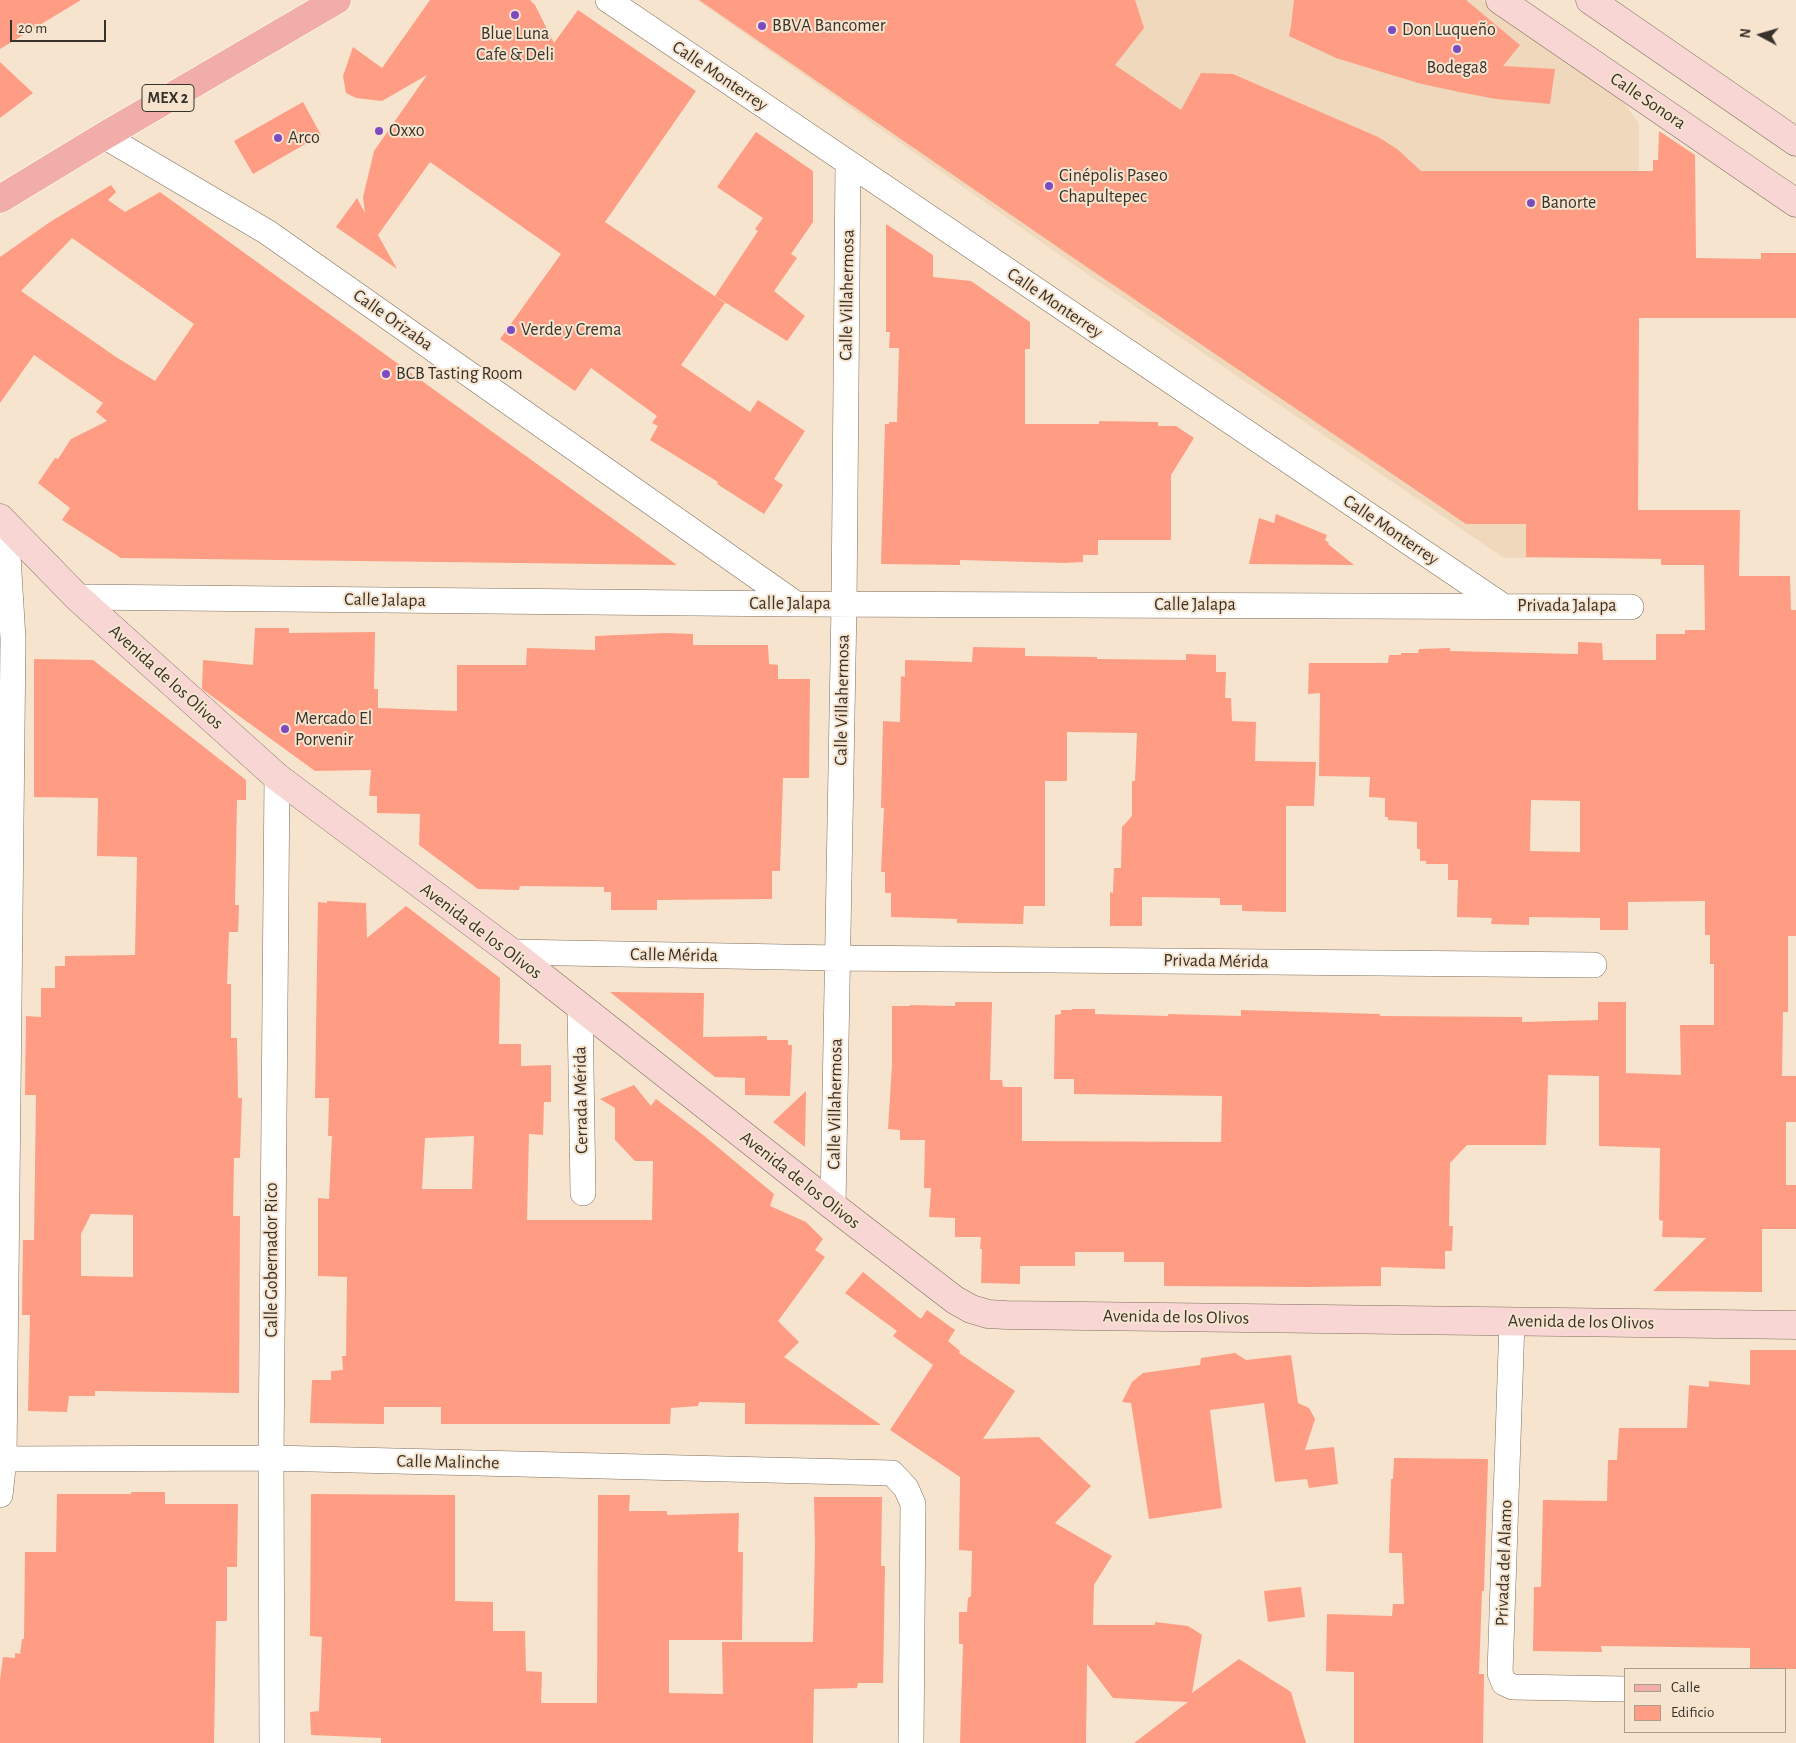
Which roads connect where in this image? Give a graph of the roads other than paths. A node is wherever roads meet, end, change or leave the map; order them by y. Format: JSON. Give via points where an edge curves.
{"nodes":[{"id":1,"x":337,"y":0,"type":"edge"},
{"id":2,"x":608,"y":0,"type":"edge"},
{"id":3,"x":1500,"y":0,"type":"edge"},
{"id":4,"x":1590,"y":0,"type":"edge"},
{"id":5,"x":104,"y":136,"type":"junction"},
{"id":6,"x":1796,"y":142,"type":"edge"},
{"id":7,"x":848,"y":163,"type":"junction"},
{"id":8,"x":0,"y":199,"type":"edge"},
{"id":9,"x":1796,"y":203,"type":"edge"},
{"id":10,"x":3,"y":521,"type":"edge"},
{"id":11,"x":76,"y":597,"type":"junction"},
{"id":12,"x":796,"y":604,"type":"junction"},
{"id":13,"x":844,"y":605,"type":"junction"},
{"id":14,"x":1503,"y":606,"type":"junction"},
{"id":15,"x":1631,"y":607,"type":"dead end"},
{"id":16,"x":5,"y":614,"type":"edge"},
{"id":17,"x":276,"y":777,"type":"junction"},
{"id":18,"x":511,"y":952,"type":"junction"},
{"id":19,"x":838,"y":958,"type":"junction"},
{"id":20,"x":1594,"y":965,"type":"dead end"},
{"id":21,"x":580,"y":1007,"type":"junction"},
{"id":22,"x":583,"y":1193,"type":"dead end"},
{"id":23,"x":833,"y":1206,"type":"junction"},
{"id":24,"x":1512,"y":1321,"type":"junction"},
{"id":25,"x":1796,"y":1324,"type":"edge"},
{"id":26,"x":271,"y":1458,"type":"junction"},
{"id":27,"x":4,"y":1459,"type":"junction"},
{"id":28,"x":0,"y":1495,"type":"edge"},
{"id":29,"x":1624,"y":1688,"type":"edge"},
{"id":30,"x":272,"y":1743,"type":"edge"},
{"id":31,"x":911,"y":1743,"type":"edge"}],
"edges":[{"from":1,"to":5,"type":"main road","number":"MEX 2"},
{"from":2,"to":7,"type":"street","name":"Calle Monterrey"},
{"from":3,"to":9,"type":"street","name":"Calle Sonora"},
{"from":4,"to":6,"type":"street"},
{"from":5,"to":8,"type":"main road","number":"MEX 2"},
{"from":5,"to":12,"type":"street","name":"Calle Orizaba","via":[[268,232]]},
{"from":7,"to":13,"type":"street","name":"Calle Villahermosa"},
{"from":7,"to":14,"type":"street","name":"Calle Monterrey"},
{"from":10,"to":11,"type":"street","name":"Avenida de los Olivos"},
{"from":10,"to":16,"type":"street"},
{"from":11,"to":12,"type":"street","name":"Calle Jalapa"},
{"from":11,"to":17,"type":"street","name":"Avenida de los Olivos"},
{"from":12,"to":13,"type":"street","name":"Calle Jalapa"},
{"from":13,"to":14,"type":"street","name":"Calle Jalapa"},
{"from":13,"to":19,"type":"street","name":"Calle Villahermosa"},
{"from":14,"to":15,"type":"street","name":"Privada Jalapa"},
{"from":16,"to":27,"type":"street","via":[[13,639]]},
{"from":17,"to":18,"type":"street","name":"Avenida de los Olivos"},
{"from":17,"to":26,"type":"street","name":"Calle Gobernador Rico"},
{"from":18,"to":19,"type":"street","name":"Calle Mérida"},
{"from":18,"to":21,"type":"street","name":"Avenida de los Olivos"},
{"from":19,"to":20,"type":"street","name":"Privada Mérida"},
{"from":19,"to":23,"type":"street","name":"Calle Villahermosa"},
{"from":21,"to":22,"type":"street","name":"Cerrada Mérida"},
{"from":21,"to":23,"type":"street","name":"Avenida de los Olivos"},
{"from":23,"to":24,"type":"street","name":"Avenida de los Olivos","via":[[955,1300],[988,1314]]},
{"from":24,"to":25,"type":"street","name":"Avenida de los Olivos"},
{"from":24,"to":29,"type":"street","name":"Privada del Alamo","via":[[1500,1673],[1504,1683],[1513,1688]]},
{"from":26,"to":27,"type":"street","name":"Calle Malinche"},
{"from":26,"to":30,"type":"street","name":"Calle Gobernador Rico"},
{"from":26,"to":31,"type":"street","name":"Calle Malinche","via":[[892,1473],[906,1488],[914,1504]]},
{"from":27,"to":28,"type":"street"}]}
